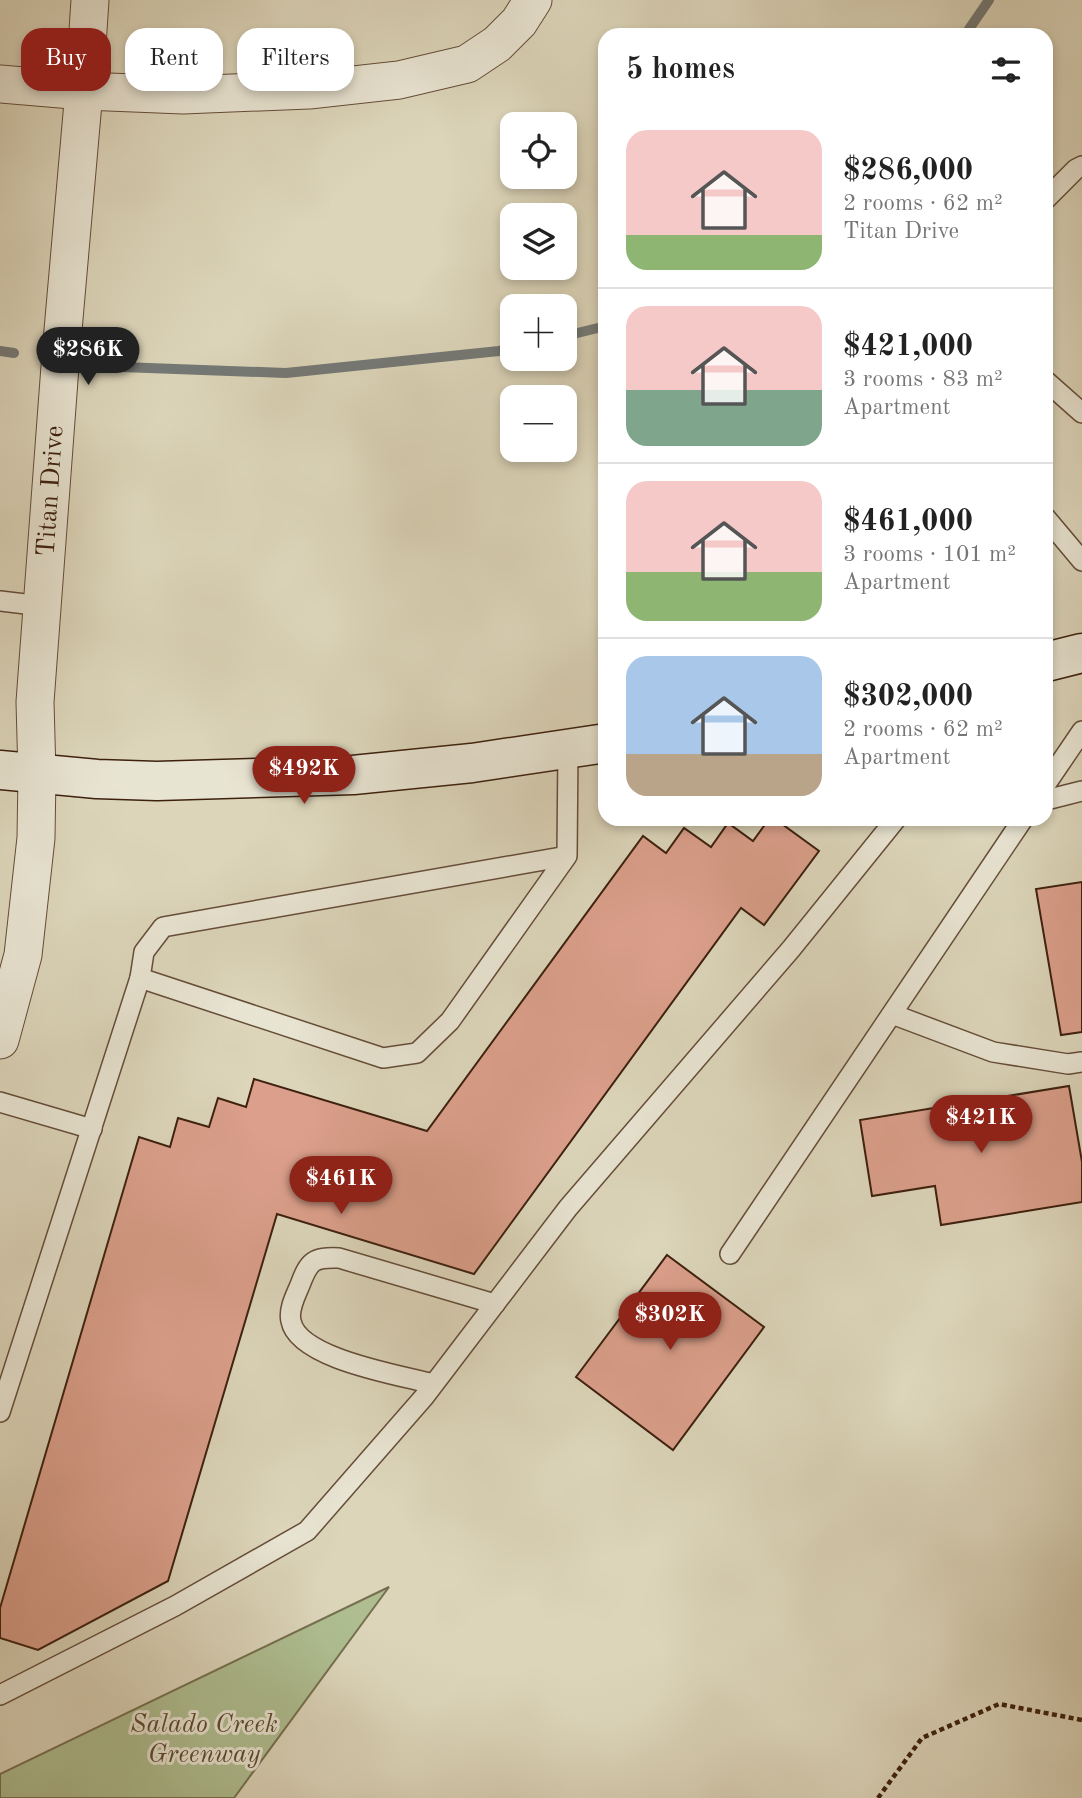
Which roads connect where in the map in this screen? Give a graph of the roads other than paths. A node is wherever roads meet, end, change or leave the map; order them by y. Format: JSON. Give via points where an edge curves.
{"nodes":[{"id":1,"x":90,"y":0,"type":"edge"},
{"id":2,"x":530,"y":5,"type":"edge"},
{"id":3,"x":88,"y":28,"type":"edge"},
{"id":4,"x":0,"y":84,"type":"edge"},
{"id":5,"x":21,"y":86,"type":"edge"},
{"id":6,"x":84,"y":91,"type":"joint"},
{"id":7,"x":1082,"y":166,"type":"edge"},
{"id":8,"x":1053,"y":192,"type":"edge"},
{"id":9,"x":1053,"y":387,"type":"edge"},
{"id":10,"x":1082,"y":414,"type":"edge"},
{"id":11,"x":1053,"y":524,"type":"edge"},
{"id":12,"x":1078,"y":546,"type":"edge"},
{"id":13,"x":0,"y":601,"type":"edge"},
{"id":14,"x":42,"y":606,"type":"junction"},
{"id":15,"x":1082,"y":653,"type":"edge"},
{"id":16,"x":1053,"y":660,"type":"edge"},
{"id":17,"x":1082,"y":731,"type":"edge"},
{"id":18,"x":598,"y":744,"type":"edge"},
{"id":19,"x":568,"y":748,"type":"junction"},
{"id":20,"x":19,"y":772,"type":"edge"},
{"id":21,"x":1053,"y":774,"type":"edge"},
{"id":22,"x":1082,"y":792,"type":"edge"},
{"id":23,"x":1053,"y":798,"type":"edge"},
{"id":24,"x":890,"y":826,"type":"edge"},
{"id":25,"x":1018,"y":826,"type":"edge"},
{"id":26,"x":567,"y":856,"type":"junction"},
{"id":27,"x":140,"y":978,"type":"junction"},
{"id":28,"x":892,"y":1014,"type":"junction"},
{"id":29,"x":0,"y":1040,"type":"edge"},
{"id":30,"x":1082,"y":1062,"type":"edge"},
{"id":31,"x":0,"y":1102,"type":"edge"},
{"id":32,"x":92,"y":1129,"type":"junction"},
{"id":33,"x":730,"y":1254,"type":"dead end"},
{"id":34,"x":495,"y":1304,"type":"junction"},
{"id":35,"x":433,"y":1384,"type":"junction"},
{"id":36,"x":0,"y":1412,"type":"edge"},
{"id":37,"x":0,"y":1695,"type":"edge"}],
"edges":[{"from":1,"to":3,"type":"street","name":"Titan Drive"},
{"from":2,"to":6,"type":"street","via":[[497,44],[467,64],[399,80],[309,90],[183,95]]},
{"from":4,"to":5,"type":"street"},
{"from":6,"to":14,"type":"street","name":"Titan Drive"},
{"from":7,"to":8,"type":"lane"},
{"from":9,"to":10,"type":"lane"},
{"from":11,"to":12,"type":"lane"},
{"from":13,"to":14,"type":"lane"},
{"from":14,"to":20,"type":"street","name":"Titan Drive","via":[[35,702]]},
{"from":15,"to":16,"type":"main road"},
{"from":17,"to":21,"type":"lane"},
{"from":18,"to":19,"type":"main road"},
{"from":19,"to":20,"type":"main road","via":[[353,775],[157,781]]},
{"from":19,"to":26,"type":"lane"},
{"from":20,"to":29,"type":"street","name":"Titan Drive","via":[[36,838],[25,942]]},
{"from":22,"to":23,"type":"lane"},
{"from":24,"to":34,"type":"lane","via":[[568,1208]]},
{"from":25,"to":28,"type":"lane"},
{"from":26,"to":27,"type":"lane","via":[[163,927],[144,952]]},
{"from":26,"to":27,"type":"lane","via":[[450,1021],[417,1053],[383,1058]]},
{"from":27,"to":32,"type":"lane"},
{"from":28,"to":30,"type":"lane","via":[[993,1052],[1068,1064]]},
{"from":28,"to":33,"type":"lane"},
{"from":31,"to":32,"type":"lane"},
{"from":32,"to":36,"type":"lane"},
{"from":34,"to":35,"type":"lane"},
{"from":34,"to":35,"type":"lane","via":[[339,1258],[320,1257],[307,1267],[292,1305],[290,1320],[297,1334],[314,1349],[343,1361]]},
{"from":35,"to":37,"type":"lane","via":[[307,1531],[175,1606]]}]}
